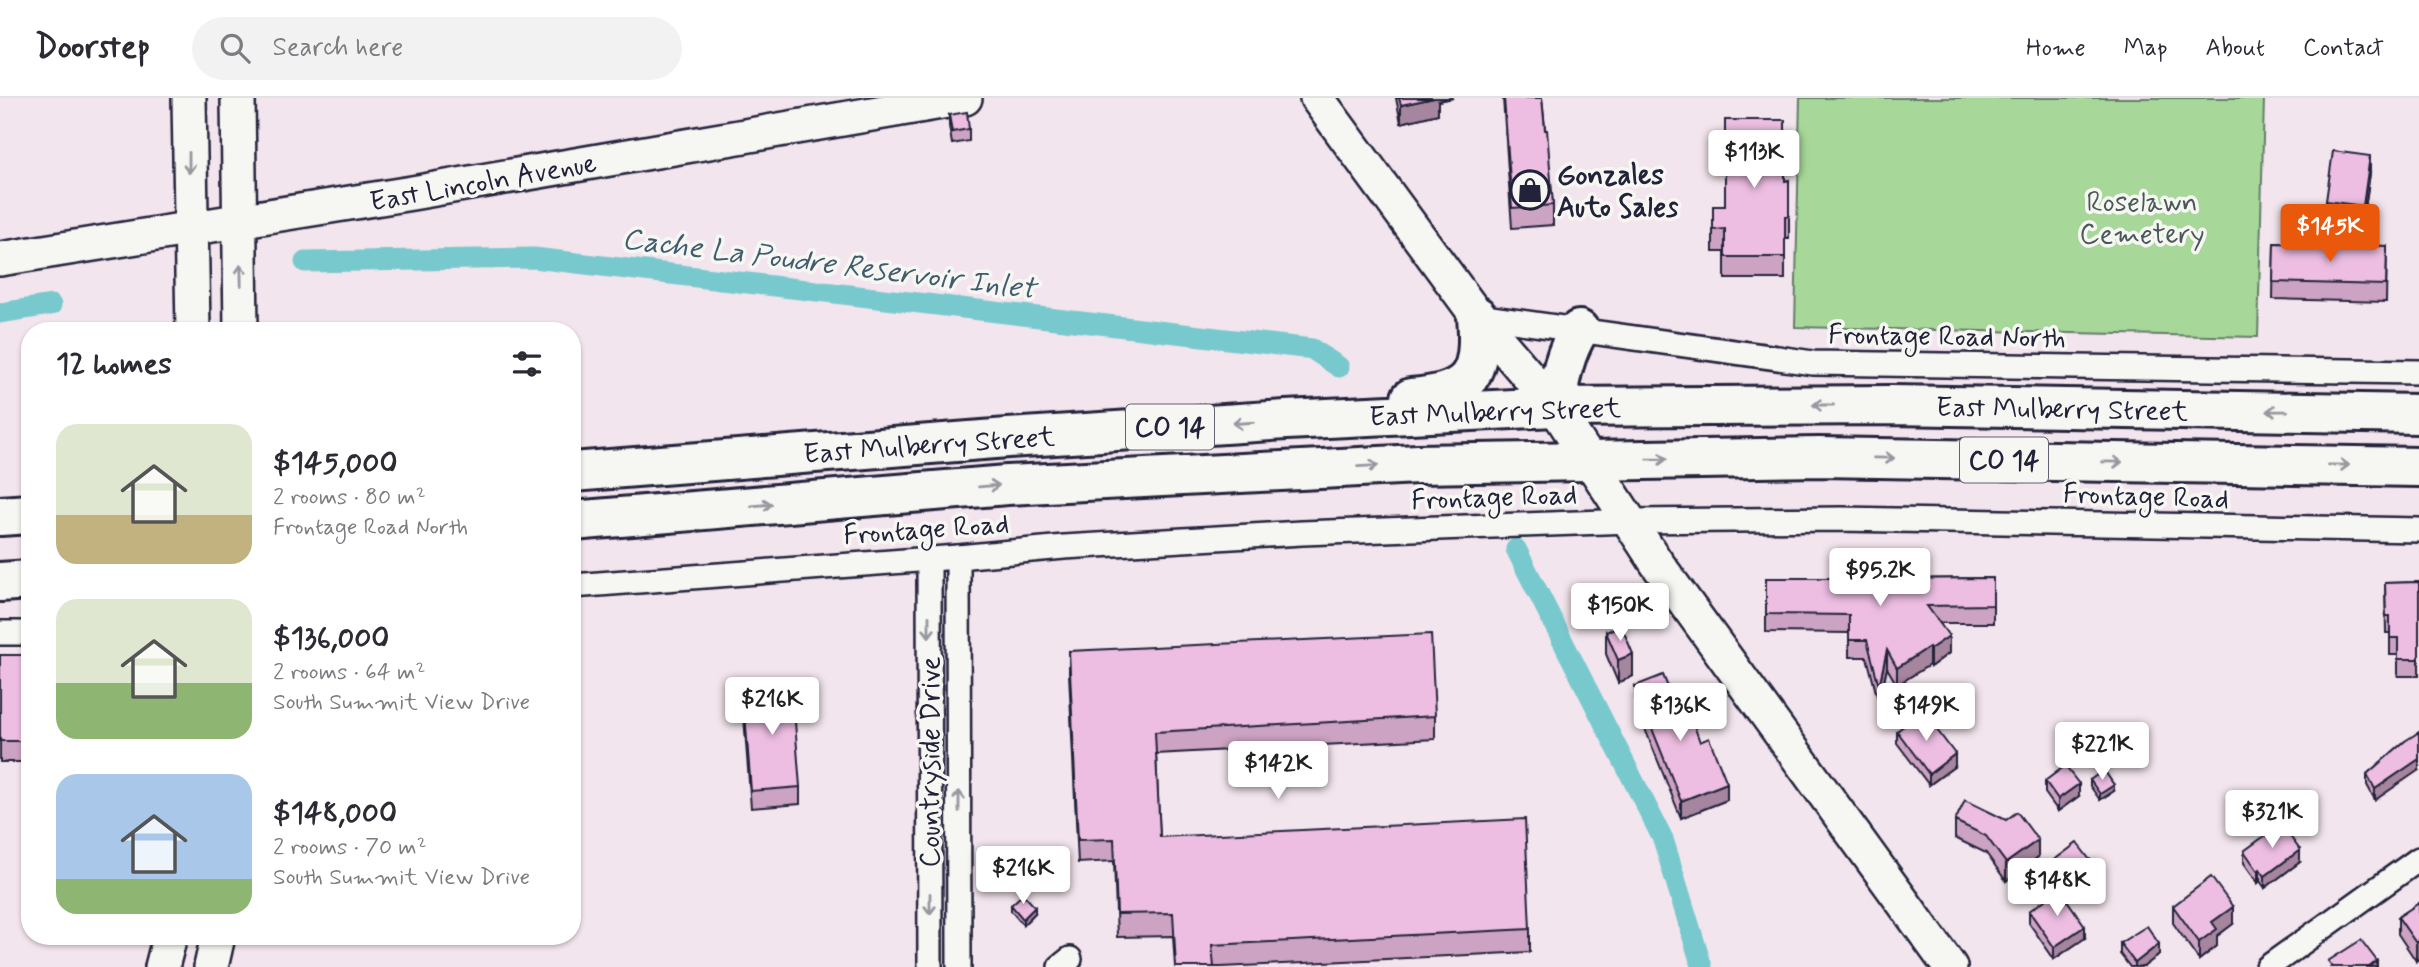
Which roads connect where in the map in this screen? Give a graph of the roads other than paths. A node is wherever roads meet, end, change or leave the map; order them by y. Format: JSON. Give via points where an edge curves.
{"nodes":[{"id":1,"x":189,"y":98,"type":"edge"},
{"id":2,"x":238,"y":98,"type":"edge"},
{"id":3,"x":965,"y":98,"type":"edge"},
{"id":4,"x":1317,"y":98,"type":"edge"},
{"id":5,"x":240,"y":220,"type":"junction"},
{"id":6,"x":190,"y":228,"type":"junction"},
{"id":7,"x":0,"y":259,"type":"edge"},
{"id":8,"x":1477,"y":316,"type":"junction"},
{"id":9,"x":193,"y":322,"type":"edge"},
{"id":10,"x":241,"y":322,"type":"edge"},
{"id":11,"x":1579,"y":330,"type":"junction"},
{"id":12,"x":2419,"y":372,"type":"edge"},
{"id":13,"x":1555,"y":407,"type":"junction"},
{"id":14,"x":2419,"y":414,"type":"edge"},
{"id":15,"x":1286,"y":420,"type":"junction"},
{"id":16,"x":785,"y":454,"type":"junction"},
{"id":17,"x":581,"y":455,"type":"edge"},
{"id":18,"x":1588,"y":460,"type":"junction"},
{"id":19,"x":2419,"y":467,"type":"edge"},
{"id":20,"x":581,"y":471,"type":"edge"},
{"id":21,"x":21,"y":499,"type":"edge"},
{"id":22,"x":0,"y":500,"type":"edge"},
{"id":23,"x":711,"y":509,"type":"junction"},
{"id":24,"x":21,"y":515,"type":"edge"},
{"id":25,"x":0,"y":516,"type":"edge"},
{"id":26,"x":581,"y":520,"type":"edge"},
{"id":27,"x":1631,"y":521,"type":"junction"},
{"id":28,"x":2419,"y":530,"type":"edge"},
{"id":29,"x":581,"y":533,"type":"edge"},
{"id":30,"x":958,"y":557,"type":"junction"},
{"id":31,"x":929,"y":559,"type":"junction"},
{"id":32,"x":21,"y":565,"type":"edge"},
{"id":33,"x":0,"y":566,"type":"edge"},
{"id":34,"x":21,"y":581,"type":"edge"},
{"id":35,"x":0,"y":582,"type":"edge"},
{"id":36,"x":581,"y":585,"type":"edge"},
{"id":37,"x":0,"y":633,"type":"edge"},
{"id":38,"x":21,"y":633,"type":"edge"},
{"id":39,"x":2419,"y":859,"type":"edge"},
{"id":40,"x":168,"y":945,"type":"edge"},
{"id":41,"x":216,"y":945,"type":"edge"},
{"id":42,"x":162,"y":967,"type":"edge"},
{"id":43,"x":211,"y":967,"type":"edge"},
{"id":44,"x":930,"y":967,"type":"edge"},
{"id":45,"x":959,"y":967,"type":"edge"},
{"id":46,"x":1950,"y":967,"type":"edge"},
{"id":47,"x":2268,"y":967,"type":"edge"}],
"edges":[{"from":1,"to":6,"type":"street","one_way":true},
{"from":2,"to":5,"type":"street"},
{"from":3,"to":5,"type":"street","name":"East Lincoln Avenue"},
{"from":4,"to":8,"type":"street"},
{"from":5,"to":6,"type":"street","name":"East Lincoln Avenue"},
{"from":10,"to":5,"type":"street","one_way":true},
{"from":6,"to":7,"type":"street","name":"East Lincoln Avenue"},
{"from":6,"to":9,"type":"street"},
{"from":8,"to":11,"type":"street","name":"Frontage Road North"},
{"from":8,"to":13,"type":"street"},
{"from":8,"to":15,"type":"highway","via":[[1479,349],[1466,382],[1429,396],[1353,401]]},
{"from":11,"to":12,"type":"street","name":"Frontage Road North","via":[[1813,363]]},
{"from":11,"to":13,"type":"highway","via":[[1563,364]]},
{"from":14,"to":13,"type":"highway","name":"East Mulberry Street","number":"CO 14","one_way":true,"via":[[1891,405]]},
{"from":13,"to":15,"type":"highway","name":"East Mulberry Street","number":"CO 14"},
{"from":13,"to":18,"type":"street"},
{"from":15,"to":16,"type":"highway","name":"East Mulberry Street","number":"CO 14","one_way":true},
{"from":16,"to":17,"type":"highway","via":[[714,445]]},
{"from":16,"to":20,"type":"highway","name":"East Mulberry Street","number":"CO 14"},
{"from":18,"to":19,"type":"highway","name":"East Mulberry Street","number":"CO 14","one_way":true,"via":[[1819,457]]},
{"from":23,"to":18,"type":"highway","name":"East Mulberry Street","number":"CO 14","one_way":true,"via":[[1007,485]]},
{"from":18,"to":27,"type":"street"},
{"from":21,"to":22,"type":"highway"},
{"from":23,"to":26,"type":"highway","name":"East Mulberry Street","number":"CO 14"},
{"from":23,"to":29,"type":"highway"},
{"from":24,"to":25,"type":"highway"},
{"from":27,"to":28,"type":"street","name":"Frontage Road","via":[[1841,519]]},
{"from":27,"to":30,"type":"street","name":"Frontage Road","via":[[1289,534]]},
{"from":27,"to":46,"type":"street","via":[[1656,562]]},
{"from":30,"to":31,"type":"street","name":"Frontage Road"},
{"from":45,"to":30,"type":"street","name":"Countryside Drive","one_way":true},
{"from":31,"to":36,"type":"street","name":"Frontage Road"},
{"from":31,"to":44,"type":"street","name":"Countryside Drive","one_way":true},
{"from":32,"to":33,"type":"highway"},
{"from":34,"to":35,"type":"highway"},
{"from":37,"to":38,"type":"street"},
{"from":39,"to":47,"type":"street"},
{"from":40,"to":42,"type":"street"},
{"from":41,"to":43,"type":"street"}]}
